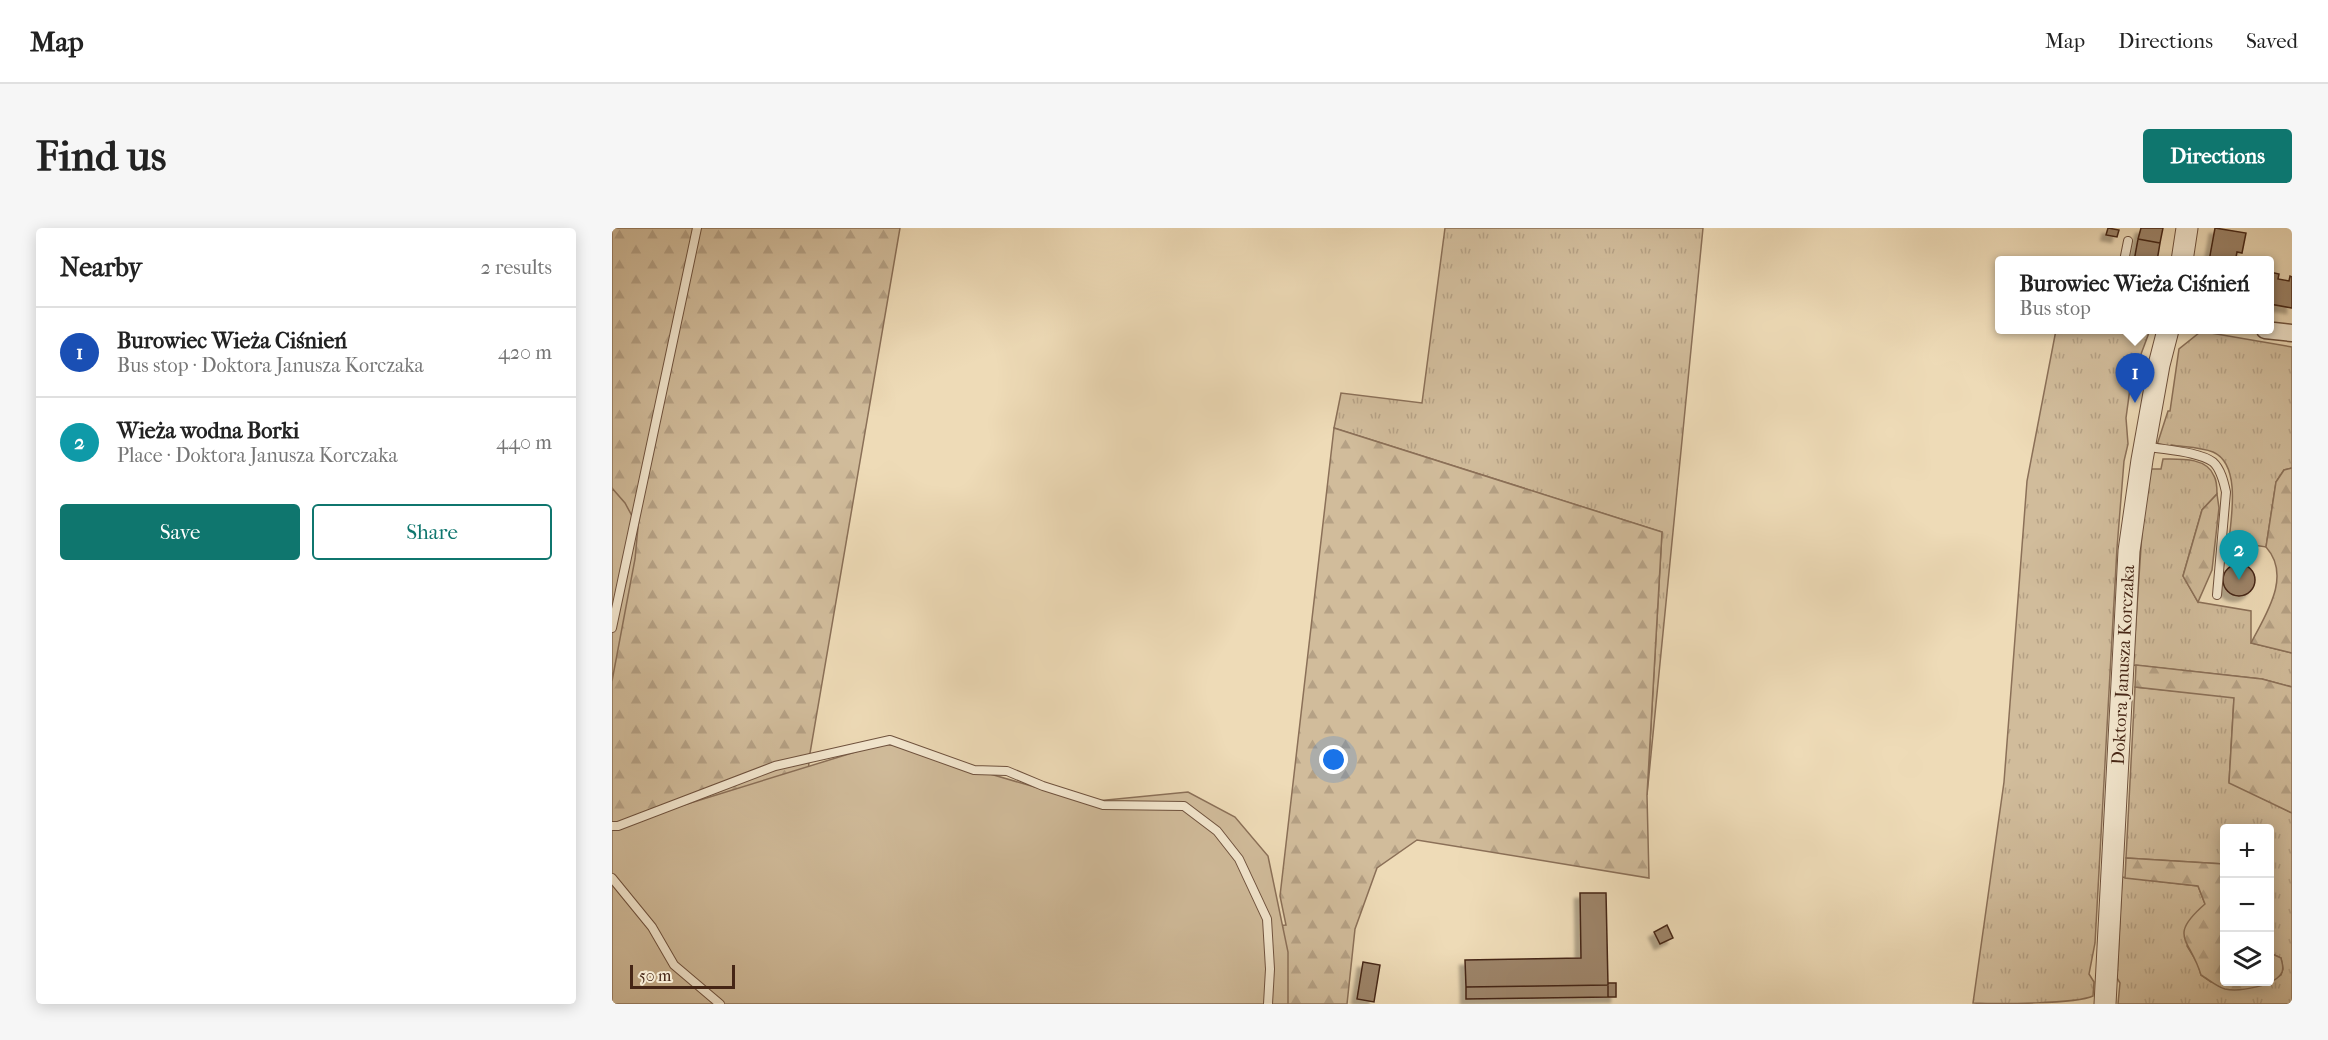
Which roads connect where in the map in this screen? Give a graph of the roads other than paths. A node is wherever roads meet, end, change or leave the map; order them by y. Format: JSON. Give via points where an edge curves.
{"nodes":[{"id":1,"x":697,"y":228,"type":"edge"},
{"id":2,"x":2187,"y":228,"type":"edge"},
{"id":3,"x":2128,"y":241,"type":"dead end"},
{"id":4,"x":2125,"y":256,"type":"edge"},
{"id":5,"x":2183,"y":256,"type":"edge"},
{"id":6,"x":2274,"y":331,"type":"edge"},
{"id":7,"x":2292,"y":333,"type":"edge"},
{"id":8,"x":2167,"y":334,"type":"edge"},
{"id":9,"x":2144,"y":446,"type":"junction"},
{"id":10,"x":2217,"y":595,"type":"dead end"},
{"id":11,"x":612,"y":628,"type":"edge"},
{"id":12,"x":612,"y":826,"type":"edge"},
{"id":13,"x":612,"y":878,"type":"edge"},
{"id":14,"x":720,"y":1004,"type":"edge"},
{"id":15,"x":1268,"y":1004,"type":"edge"},
{"id":16,"x":2105,"y":1004,"type":"edge"}],
"edges":[{"from":1,"to":11,"type":"lane"},
{"from":2,"to":5,"type":"street"},
{"from":3,"to":4,"type":"lane"},
{"from":6,"to":7,"type":"street"},
{"from":8,"to":9,"type":"street","name":"Doktora Janusza Korczaka"},
{"from":9,"to":10,"type":"lane","via":[[2202,457],[2215,463],[2222,477],[2226,492]]},
{"from":9,"to":16,"type":"street","name":"Doktora Janusza Korczaka","via":[[2127,576]]},
{"from":12,"to":15,"type":"lane","via":[[775,766],[890,740],[974,770],[1007,771],[1103,805],[1184,806],[1217,831],[1239,858],[1267,919]]},
{"from":13,"to":14,"type":"lane","via":[[652,927],[674,965]]}]}
